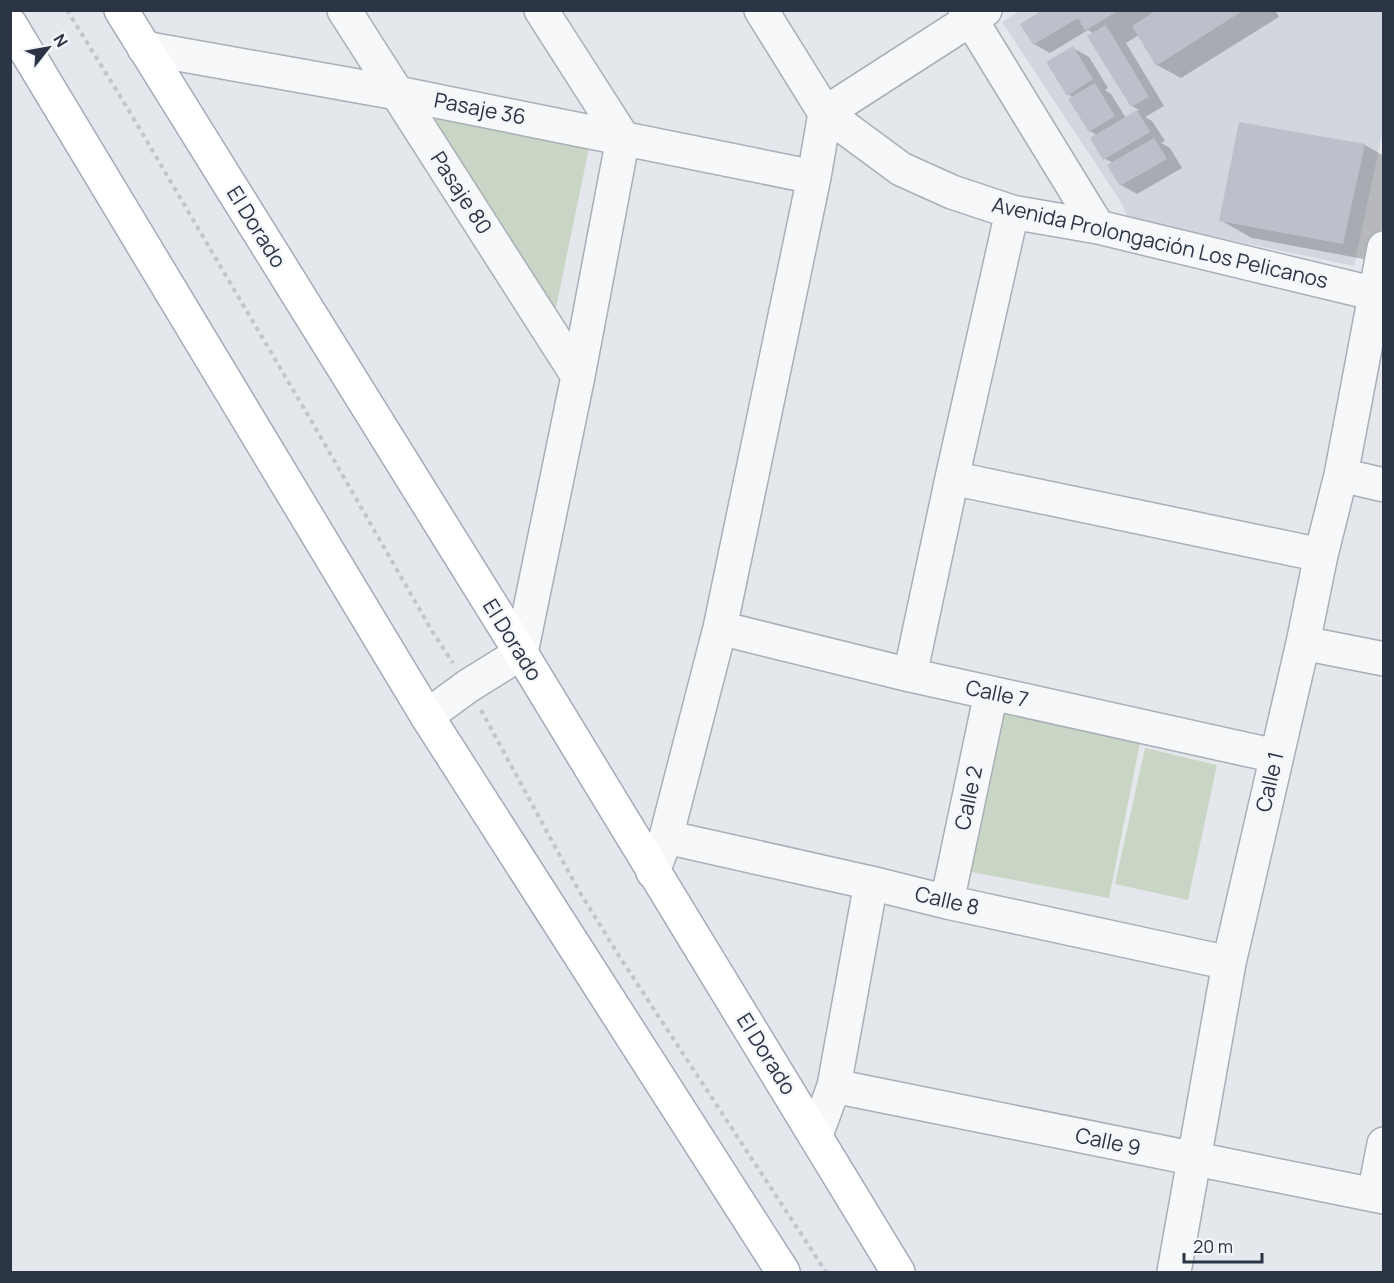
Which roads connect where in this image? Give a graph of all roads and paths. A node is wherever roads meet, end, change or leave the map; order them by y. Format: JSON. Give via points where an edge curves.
{"nodes":[{"id":1,"x":67,"y":10,"type":"edge"},
{"id":2,"x":121,"y":10,"type":"edge"},
{"id":3,"x":344,"y":10,"type":"edge"},
{"id":4,"x":541,"y":10,"type":"edge"},
{"id":5,"x":761,"y":10,"type":"edge"},
{"id":6,"x":974,"y":14,"type":"edge"},
{"id":7,"x":10,"y":24,"type":"edge"},
{"id":8,"x":144,"y":48,"type":"junction"},
{"id":9,"x":397,"y":93,"type":"junction"},
{"id":10,"x":825,"y":113,"type":"junction"},
{"id":11,"x":623,"y":138,"type":"junction"},
{"id":12,"x":814,"y":177,"type":"junction"},
{"id":13,"x":1012,"y":212,"type":"junction"},
{"id":14,"x":1098,"y":227,"type":"junction"},
{"id":15,"x":1383,"y":248,"type":"edge"},
{"id":16,"x":1379,"y":295,"type":"edge"},
{"id":17,"x":578,"y":376,"type":"junction"},
{"id":18,"x":1341,"y":475,"type":"junction"},
{"id":19,"x":952,"y":478,"type":"junction"},
{"id":20,"x":1383,"y":484,"type":"edge"},
{"id":21,"x":1321,"y":555,"type":"junction"},
{"id":22,"x":720,"y":628,"type":"junction"},
{"id":23,"x":1303,"y":643,"type":"junction"},
{"id":24,"x":521,"y":653,"type":"junction"},
{"id":25,"x":1383,"y":660,"type":"edge"},
{"id":26,"x":910,"y":675,"type":"junction"},
{"id":27,"x":468,"y":686,"type":"junction"},
{"id":28,"x":991,"y":693,"type":"junction"},
{"id":29,"x":427,"y":716,"type":"junction"},
{"id":30,"x":1276,"y":756,"type":"junction"},
{"id":31,"x":666,"y":837,"type":"junction"},
{"id":32,"x":653,"y":872,"type":"junction"},
{"id":33,"x":871,"y":883,"type":"junction"},
{"id":34,"x":947,"y":902,"type":"junction"},
{"id":35,"x":1229,"y":963,"type":"junction"},
{"id":36,"x":834,"y":1086,"type":"junction"},
{"id":37,"x":816,"y":1135,"type":"junction"},
{"id":38,"x":1383,"y":1144,"type":"edge"},
{"id":39,"x":1196,"y":1160,"type":"junction"},
{"id":40,"x":1379,"y":1196,"type":"edge"},
{"id":41,"x":783,"y":1272,"type":"edge"},
{"id":42,"x":826,"y":1272,"type":"edge"},
{"id":43,"x":898,"y":1272,"type":"edge"},
{"id":44,"x":1174,"y":1272,"type":"edge"}],
"edges":[{"from":1,"to":27,"type":"path"},
{"from":2,"to":8,"type":"main road","name":"El Dorado"},
{"from":3,"to":9,"type":"street","name":"Pasaje 80"},
{"from":4,"to":11,"type":"street"},
{"from":5,"to":10,"type":"street"},
{"from":6,"to":10,"type":"street"},
{"from":6,"to":14,"type":"street"},
{"from":7,"to":29,"type":"main road"},
{"from":8,"to":9,"type":"street","name":"Pasaje 36"},
{"from":8,"to":24,"type":"main road","name":"El Dorado"},
{"from":9,"to":11,"type":"street","name":"Pasaje 36"},
{"from":9,"to":17,"type":"street","name":"Pasaje 80"},
{"from":10,"to":12,"type":"street"},
{"from":10,"to":13,"type":"street","name":"Avenida Prolongación Los Pelicanos","via":[[902,169],[952,192]]},
{"from":11,"to":12,"type":"street","name":"Pasaje 36"},
{"from":11,"to":17,"type":"street"},
{"from":12,"to":22,"type":"street"},
{"from":13,"to":14,"type":"street","name":"Avenida Prolongación Los Pelicanos"},
{"from":13,"to":19,"type":"street"},
{"from":14,"to":16,"type":"street","name":"Avenida Prolongación Los Pelicanos"},
{"from":15,"to":16,"type":"street","name":"Calle 1"},
{"from":16,"to":18,"type":"street","name":"Calle 1"},
{"from":17,"to":24,"type":"street"},
{"from":18,"to":20,"type":"street"},
{"from":18,"to":21,"type":"street","name":"Calle 1"},
{"from":19,"to":21,"type":"street"},
{"from":19,"to":26,"type":"street"},
{"from":21,"to":23,"type":"street","name":"Calle 1"},
{"from":22,"to":26,"type":"street","name":"Calle 7"},
{"from":22,"to":31,"type":"street"},
{"from":23,"to":25,"type":"street"},
{"from":23,"to":30,"type":"street","name":"Calle 1"},
{"from":24,"to":27,"type":"street"},
{"from":24,"to":32,"type":"main road","name":"El Dorado"},
{"from":26,"to":28,"type":"street","name":"Calle 7"},
{"from":27,"to":29,"type":"street"},
{"from":27,"to":42,"type":"path","via":[[579,891]]},
{"from":28,"to":30,"type":"street","name":"Calle 7"},
{"from":28,"to":34,"type":"street","name":"Calle 2"},
{"from":29,"to":41,"type":"main road"},
{"from":30,"to":35,"type":"street","name":"Calle 1"},
{"from":31,"to":32,"type":"street"},
{"from":31,"to":33,"type":"street","name":"Calle 8"},
{"from":32,"to":37,"type":"main road","name":"El Dorado"},
{"from":33,"to":34,"type":"street","name":"Calle 8"},
{"from":33,"to":36,"type":"street"},
{"from":34,"to":35,"type":"street","name":"Calle 8"},
{"from":35,"to":39,"type":"street","name":"Calle 1"},
{"from":36,"to":37,"type":"street"},
{"from":36,"to":39,"type":"street","name":"Calle 9"},
{"from":37,"to":43,"type":"main road","name":"El Dorado"},
{"from":38,"to":40,"type":"street"},
{"from":39,"to":40,"type":"street","name":"Calle 9"},
{"from":39,"to":44,"type":"street","name":"Calle 1"}]}
